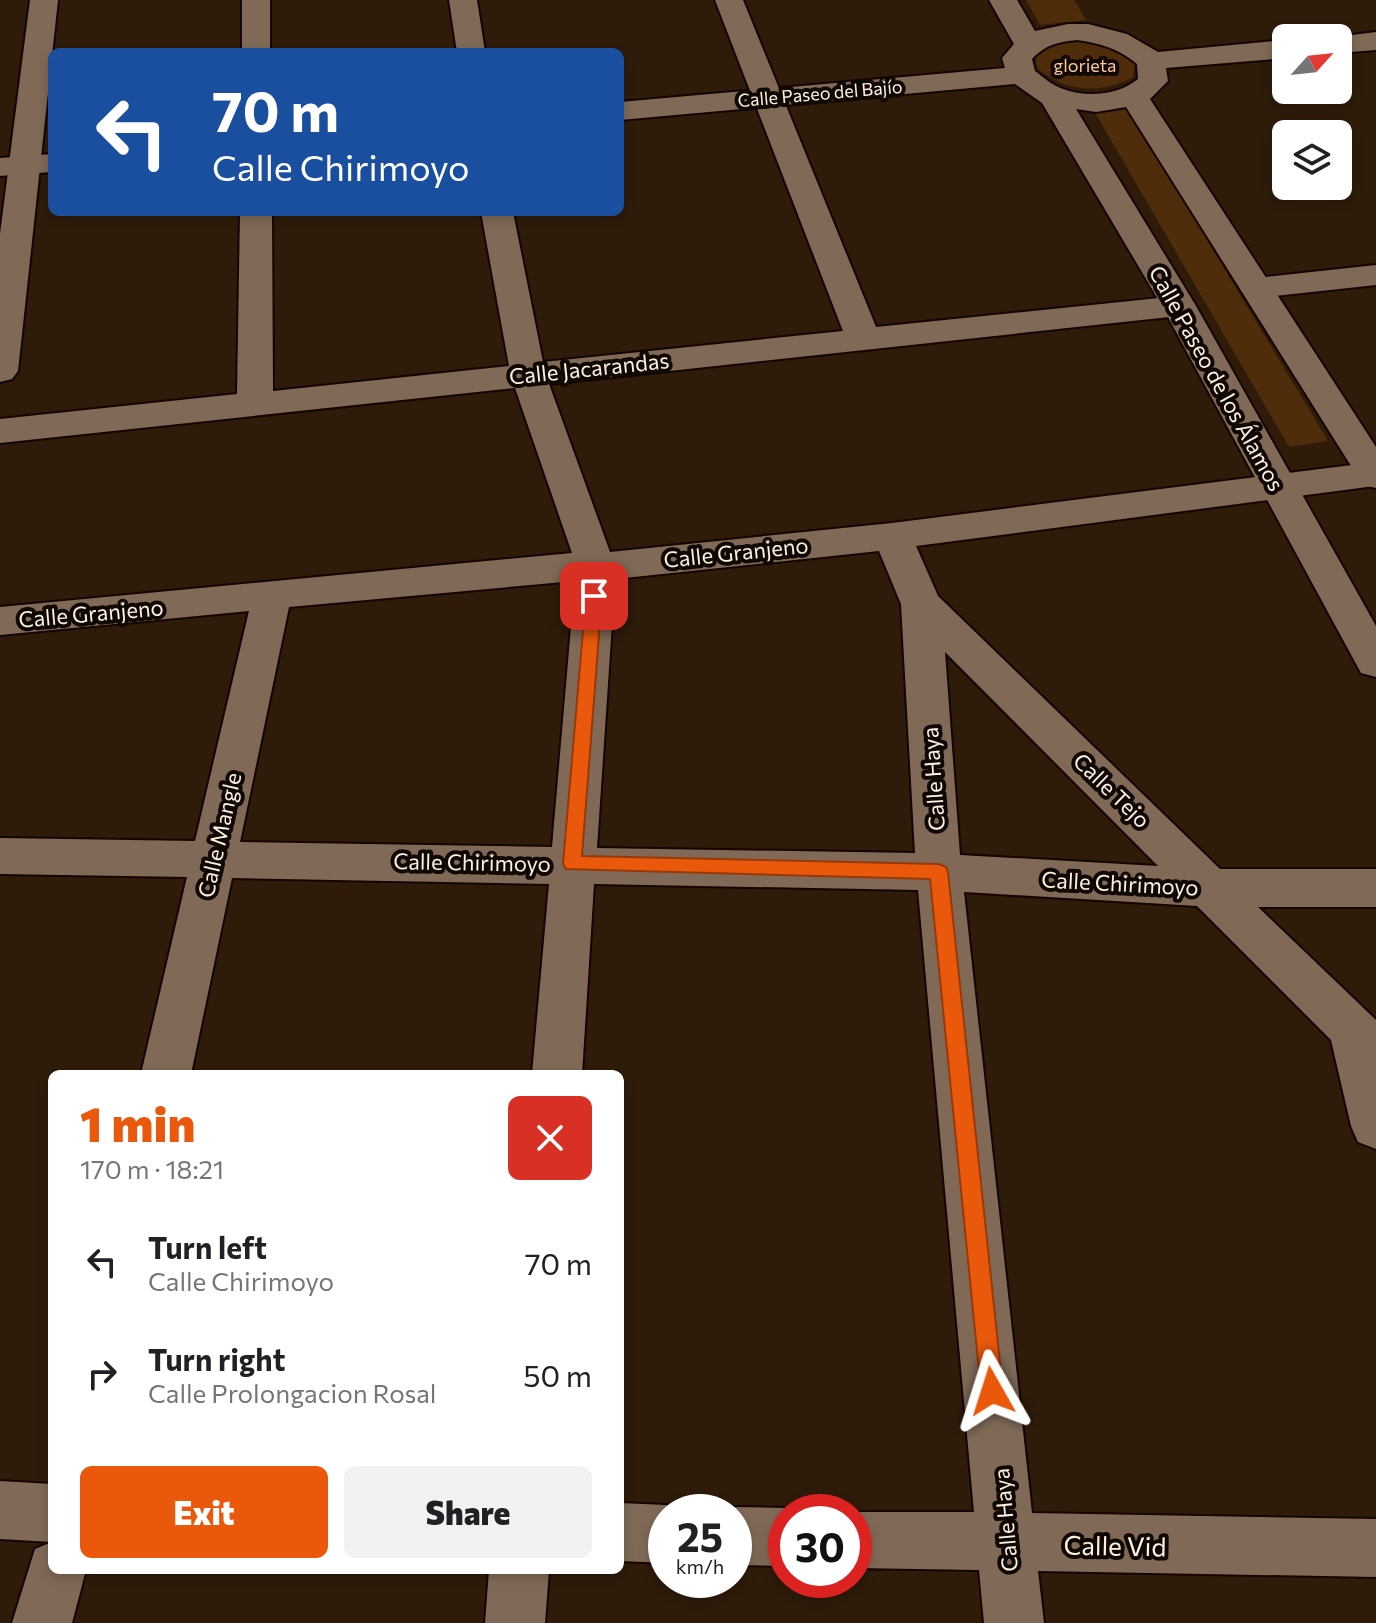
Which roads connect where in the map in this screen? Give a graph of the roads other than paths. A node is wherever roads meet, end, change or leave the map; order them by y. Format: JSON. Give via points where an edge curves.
{"nodes":[{"id":1,"x":44,"y":0,"type":"edge"},
{"id":2,"x":256,"y":0,"type":"edge"},
{"id":3,"x":463,"y":0,"type":"edge"},
{"id":4,"x":729,"y":0,"type":"edge"},
{"id":5,"x":1003,"y":0,"type":"edge"},
{"id":6,"x":1085,"y":0,"type":"edge"},
{"id":7,"x":1107,"y":35,"type":"junction"},
{"id":8,"x":1376,"y":41,"type":"edge"},
{"id":9,"x":1352,"y":43,"type":"edge"},
{"id":10,"x":1028,"y":44,"type":"junction"},
{"id":11,"x":256,"y":48,"type":"edge"},
{"id":12,"x":470,"y":48,"type":"edge"},
{"id":13,"x":1272,"y":50,"type":"edge"},
{"id":14,"x":1151,"y":61,"type":"junction"},
{"id":15,"x":1021,"y":75,"type":"junction"},
{"id":16,"x":1054,"y":97,"type":"junction"},
{"id":17,"x":1134,"y":97,"type":"junction"},
{"id":18,"x":766,"y":98,"type":"junction"},
{"id":19,"x":624,"y":111,"type":"edge"},
{"id":20,"x":25,"y":165,"type":"edge"},
{"id":21,"x":256,"y":216,"type":"edge"},
{"id":22,"x":498,"y":216,"type":"edge"},
{"id":23,"x":1376,"y":275,"type":"edge"},
{"id":24,"x":1257,"y":288,"type":"junction"},
{"id":25,"x":1179,"y":306,"type":"junction"},
{"id":26,"x":863,"y":338,"type":"junction"},
{"id":27,"x":0,"y":371,"type":"edge"},
{"id":28,"x":528,"y":375,"type":"junction"},
{"id":29,"x":255,"y":404,"type":"junction"},
{"id":30,"x":0,"y":431,"type":"edge"},
{"id":31,"x":1375,"y":475,"type":"edge"},
{"id":32,"x":1278,"y":488,"type":"junction"},
{"id":33,"x":892,"y":536,"type":"junction"},
{"id":34,"x":596,"y":567,"type":"junction"},
{"id":35,"x":272,"y":596,"type":"junction"},
{"id":36,"x":921,"y":604,"type":"junction"},
{"id":37,"x":0,"y":621,"type":"edge"},
{"id":38,"x":1376,"y":662,"type":"edge"},
{"id":39,"x":0,"y":856,"type":"edge"},
{"id":40,"x":213,"y":859,"type":"junction"},
{"id":41,"x":572,"y":864,"type":"junction"},
{"id":42,"x":939,"y":872,"type":"junction"},
{"id":43,"x":1213,"y":888,"type":"junction"},
{"id":44,"x":1376,"y":888,"type":"edge"},
{"id":45,"x":1365,"y":1040,"type":"edge"},
{"id":46,"x":167,"y":1070,"type":"edge"},
{"id":47,"x":557,"y":1070,"type":"edge"},
{"id":48,"x":1376,"y":1126,"type":"edge"},
{"id":49,"x":0,"y":1510,"type":"edge"},
{"id":50,"x":48,"y":1513,"type":"edge"},
{"id":51,"x":624,"y":1532,"type":"edge"},
{"id":52,"x":648,"y":1533,"type":"edge"},
{"id":53,"x":872,"y":1540,"type":"edge"},
{"id":54,"x":1007,"y":1544,"type":"junction"},
{"id":55,"x":1376,"y":1548,"type":"edge"},
{"id":56,"x":55,"y":1574,"type":"edge"},
{"id":57,"x":519,"y":1574,"type":"edge"},
{"id":58,"x":42,"y":1623,"type":"edge"},
{"id":59,"x":515,"y":1623,"type":"edge"},
{"id":60,"x":1014,"y":1623,"type":"edge"}],
"edges":[{"from":1,"to":20,"type":"street"},
{"from":2,"to":11,"type":"street"},
{"from":3,"to":12,"type":"street"},
{"from":4,"to":18,"type":"street"},
{"from":5,"to":10,"type":"street"},
{"from":6,"to":7,"type":"street"},
{"from":7,"to":10,"type":"street","via":[[1049,34]]},
{"from":7,"to":14,"type":"street","via":[[1134,45]]},
{"from":8,"to":9,"type":"street"},
{"from":10,"to":15,"type":"street","via":[[1017,58]]},
{"from":13,"to":14,"type":"street"},
{"from":14,"to":17,"type":"street","via":[[1153,81]]},
{"from":15,"to":16,"type":"street"},
{"from":15,"to":18,"type":"street","name":"Calle Paseo del Bajío"},
{"from":16,"to":17,"type":"street","via":[[1096,103]]},
{"from":16,"to":25,"type":"street","name":"Calle Paseo de los Álamos"},
{"from":17,"to":24,"type":"street"},
{"from":18,"to":19,"type":"street","name":"Calle Paseo del Bajío"},
{"from":18,"to":26,"type":"street"},
{"from":20,"to":27,"type":"street"},
{"from":21,"to":29,"type":"street"},
{"from":22,"to":28,"type":"street"},
{"from":23,"to":24,"type":"street"},
{"from":24,"to":31,"type":"street"},
{"from":25,"to":26,"type":"street","name":"Calle Jacarandas"},
{"from":25,"to":32,"type":"street","name":"Calle Paseo de los Álamos"},
{"from":26,"to":28,"type":"street","name":"Calle Jacarandas"},
{"from":28,"to":29,"type":"street","name":"Calle Jacarandas"},
{"from":28,"to":34,"type":"street"},
{"from":29,"to":30,"type":"street","name":"Calle Jacarandas"},
{"from":31,"to":32,"type":"street","name":"Calle Granjeno"},
{"from":32,"to":33,"type":"street","name":"Calle Granjeno"},
{"from":32,"to":38,"type":"street","name":"Calle Paseo de los Álamos"},
{"from":33,"to":34,"type":"street","name":"Calle Granjeno"},
{"from":33,"to":36,"type":"street","name":"Calle Tejo"},
{"from":34,"to":35,"type":"street","name":"Calle Granjeno"},
{"from":34,"to":41,"type":"street"},
{"from":35,"to":37,"type":"street","name":"Calle Granjeno"},
{"from":35,"to":40,"type":"street","name":"Calle Mangle"},
{"from":36,"to":42,"type":"street","name":"Calle Haya"},
{"from":36,"to":43,"type":"street","name":"Calle Tejo"},
{"from":39,"to":40,"type":"street","name":"Calle Chirimoyo"},
{"from":40,"to":41,"type":"street","name":"Calle Chirimoyo"},
{"from":40,"to":46,"type":"street","name":"Calle Mangle"},
{"from":41,"to":42,"type":"street","name":"Calle Chirimoyo"},
{"from":41,"to":47,"type":"street"},
{"from":42,"to":43,"type":"street","name":"Calle Chirimoyo"},
{"from":42,"to":54,"type":"street","name":"Calle Haya"},
{"from":43,"to":44,"type":"street","name":"Calle Chirimoyo"},
{"from":43,"to":45,"type":"street","name":"Calle Tejo"},
{"from":45,"to":48,"type":"street","name":"Calle Tejo"},
{"from":49,"to":50,"type":"street"},
{"from":51,"to":52,"type":"street"},
{"from":53,"to":54,"type":"street","name":"Calle Vid"},
{"from":54,"to":55,"type":"street","name":"Calle Vid"},
{"from":54,"to":60,"type":"street","name":"Calle Haya"},
{"from":56,"to":58,"type":"street"},
{"from":57,"to":59,"type":"street"}]}
